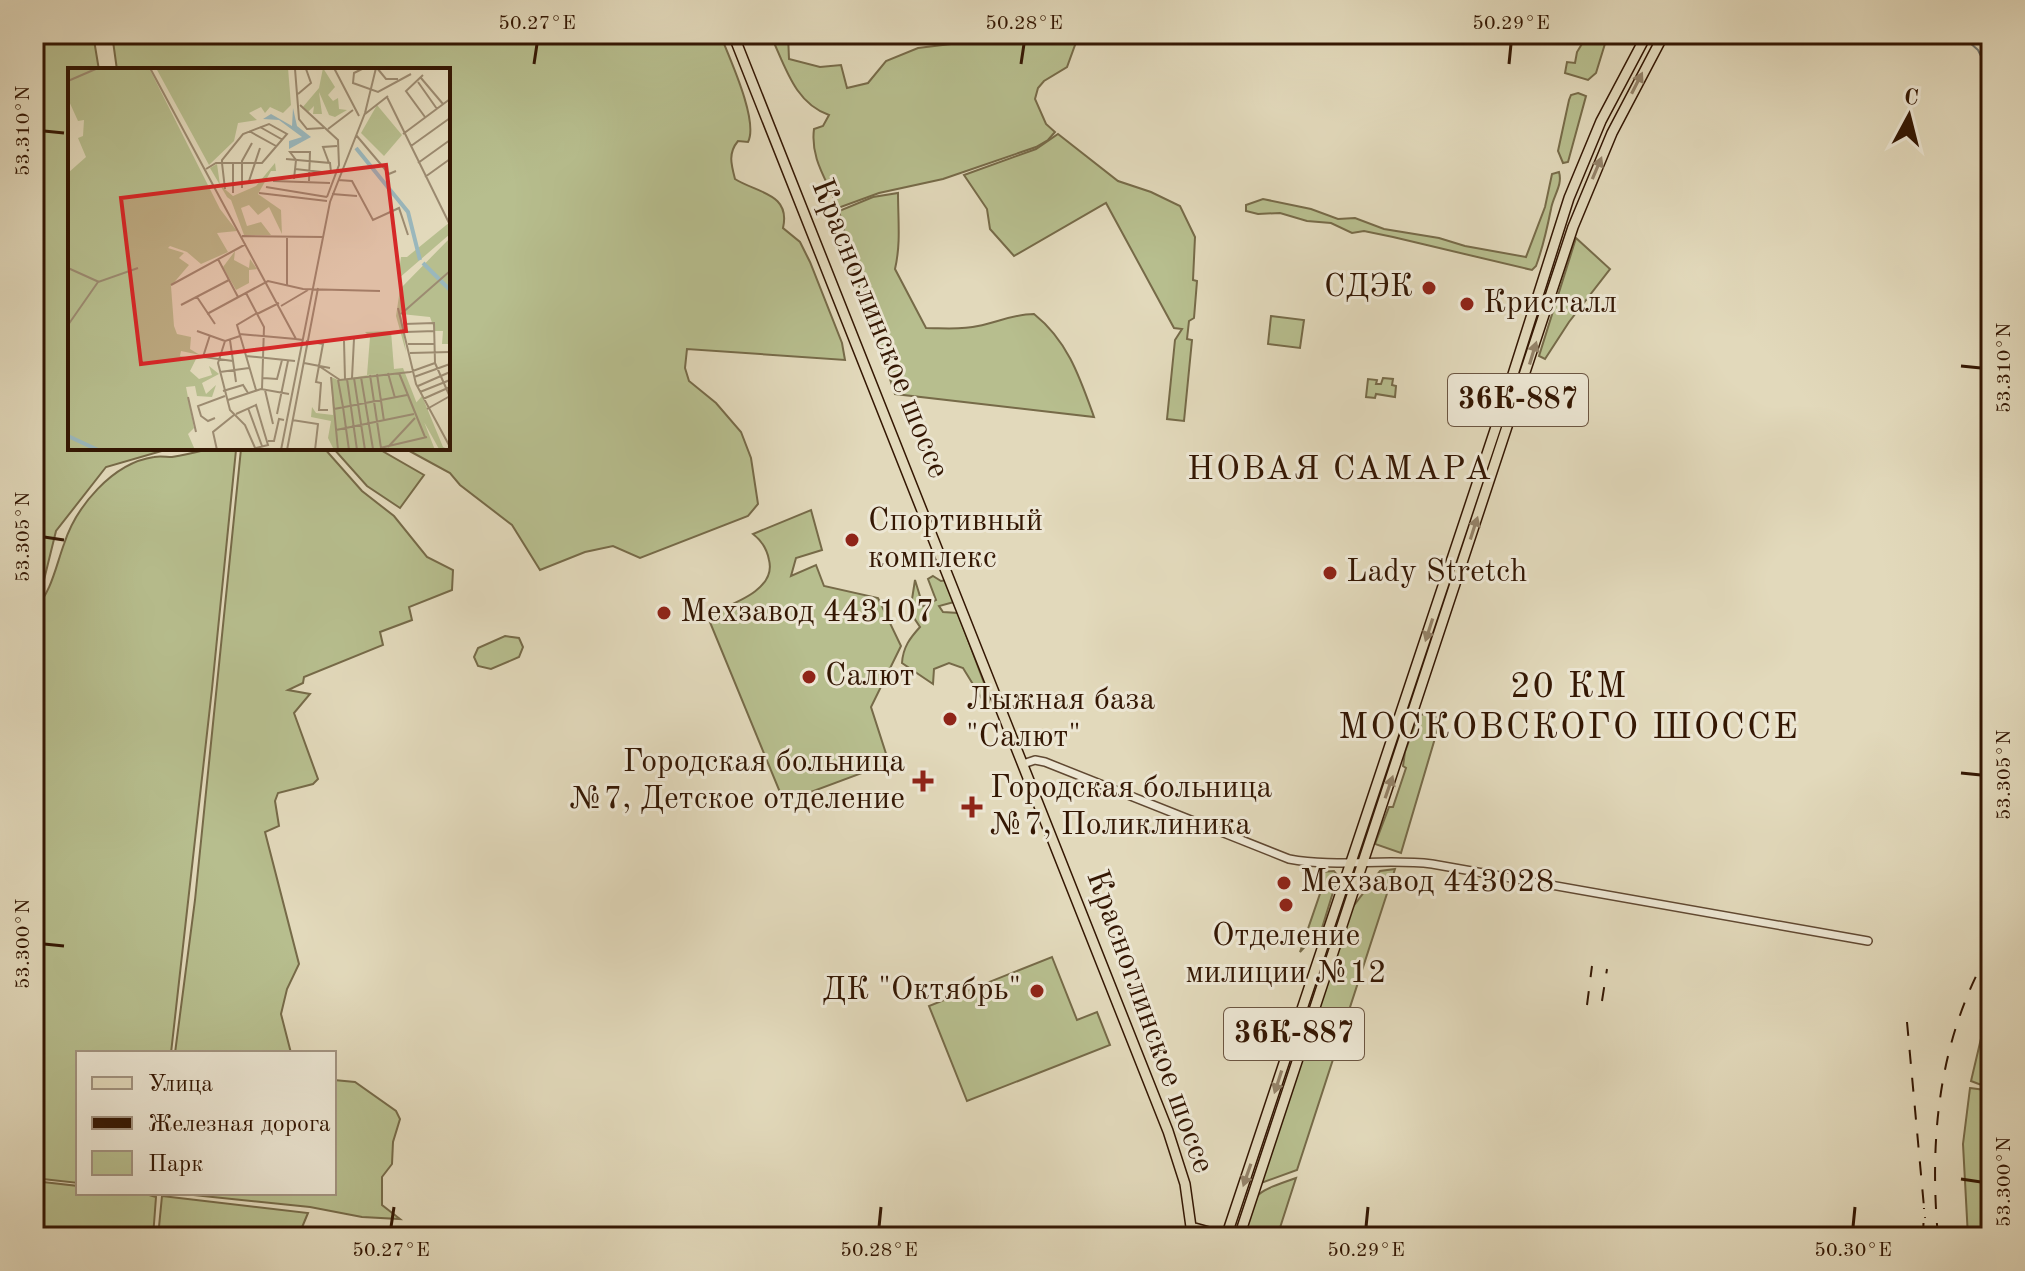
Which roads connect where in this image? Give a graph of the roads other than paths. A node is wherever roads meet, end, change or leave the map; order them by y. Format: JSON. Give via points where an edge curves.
{"nodes":[{"id":1,"x":733,"y":34,"type":"edge"},
{"id":2,"x":1647,"y":34,"type":"edge"},
{"id":3,"x":1664,"y":34,"type":"edge"},
{"id":4,"x":1569,"y":198,"type":"junction"},
{"id":5,"x":1582,"y":203,"type":"junction"},
{"id":6,"x":1560,"y":223,"type":"junction"},
{"id":7,"x":1573,"y":227,"type":"junction"},
{"id":8,"x":1023,"y":764,"type":"junction"},
{"id":9,"x":1364,"y":861,"type":"junction"},
{"id":10,"x":1351,"y":862,"type":"junction"},
{"id":11,"x":1868,"y":941,"type":"dead end"},
{"id":12,"x":1226,"y":1237,"type":"edge"},
{"id":13,"x":1239,"y":1237,"type":"edge"}],
"edges":[{"from":1,"to":8,"type":"main road","name":"Красноглинское шоссе"},
{"from":2,"to":4,"type":"main road","number":"36К-887","via":[[1601,121]]},
{"from":5,"to":3,"type":"main road","number":"36К-887","one_way":true},
{"from":4,"to":5,"type":"main road"},
{"from":4,"to":6,"type":"main road","number":"36К-887"},
{"from":5,"to":7,"type":"main road","number":"36К-887"},
{"from":6,"to":7,"type":"main road"},
{"from":6,"to":10,"type":"main road","number":"36К-887","one_way":true},
{"from":9,"to":7,"type":"main road","number":"36К-887","one_way":true},
{"from":8,"to":10,"type":"street","via":[[1045,762],[1289,859]]},
{"from":8,"to":12,"type":"main road","name":"Красноглинское шоссе","via":[[1177,1157],[1191,1227]]},
{"from":9,"to":10,"type":"street"},
{"from":9,"to":11,"type":"street","via":[[1497,873]]},
{"from":9,"to":13,"type":"main road","number":"36К-887"},
{"from":10,"to":12,"type":"main road","number":"36К-887","one_way":true}]}
